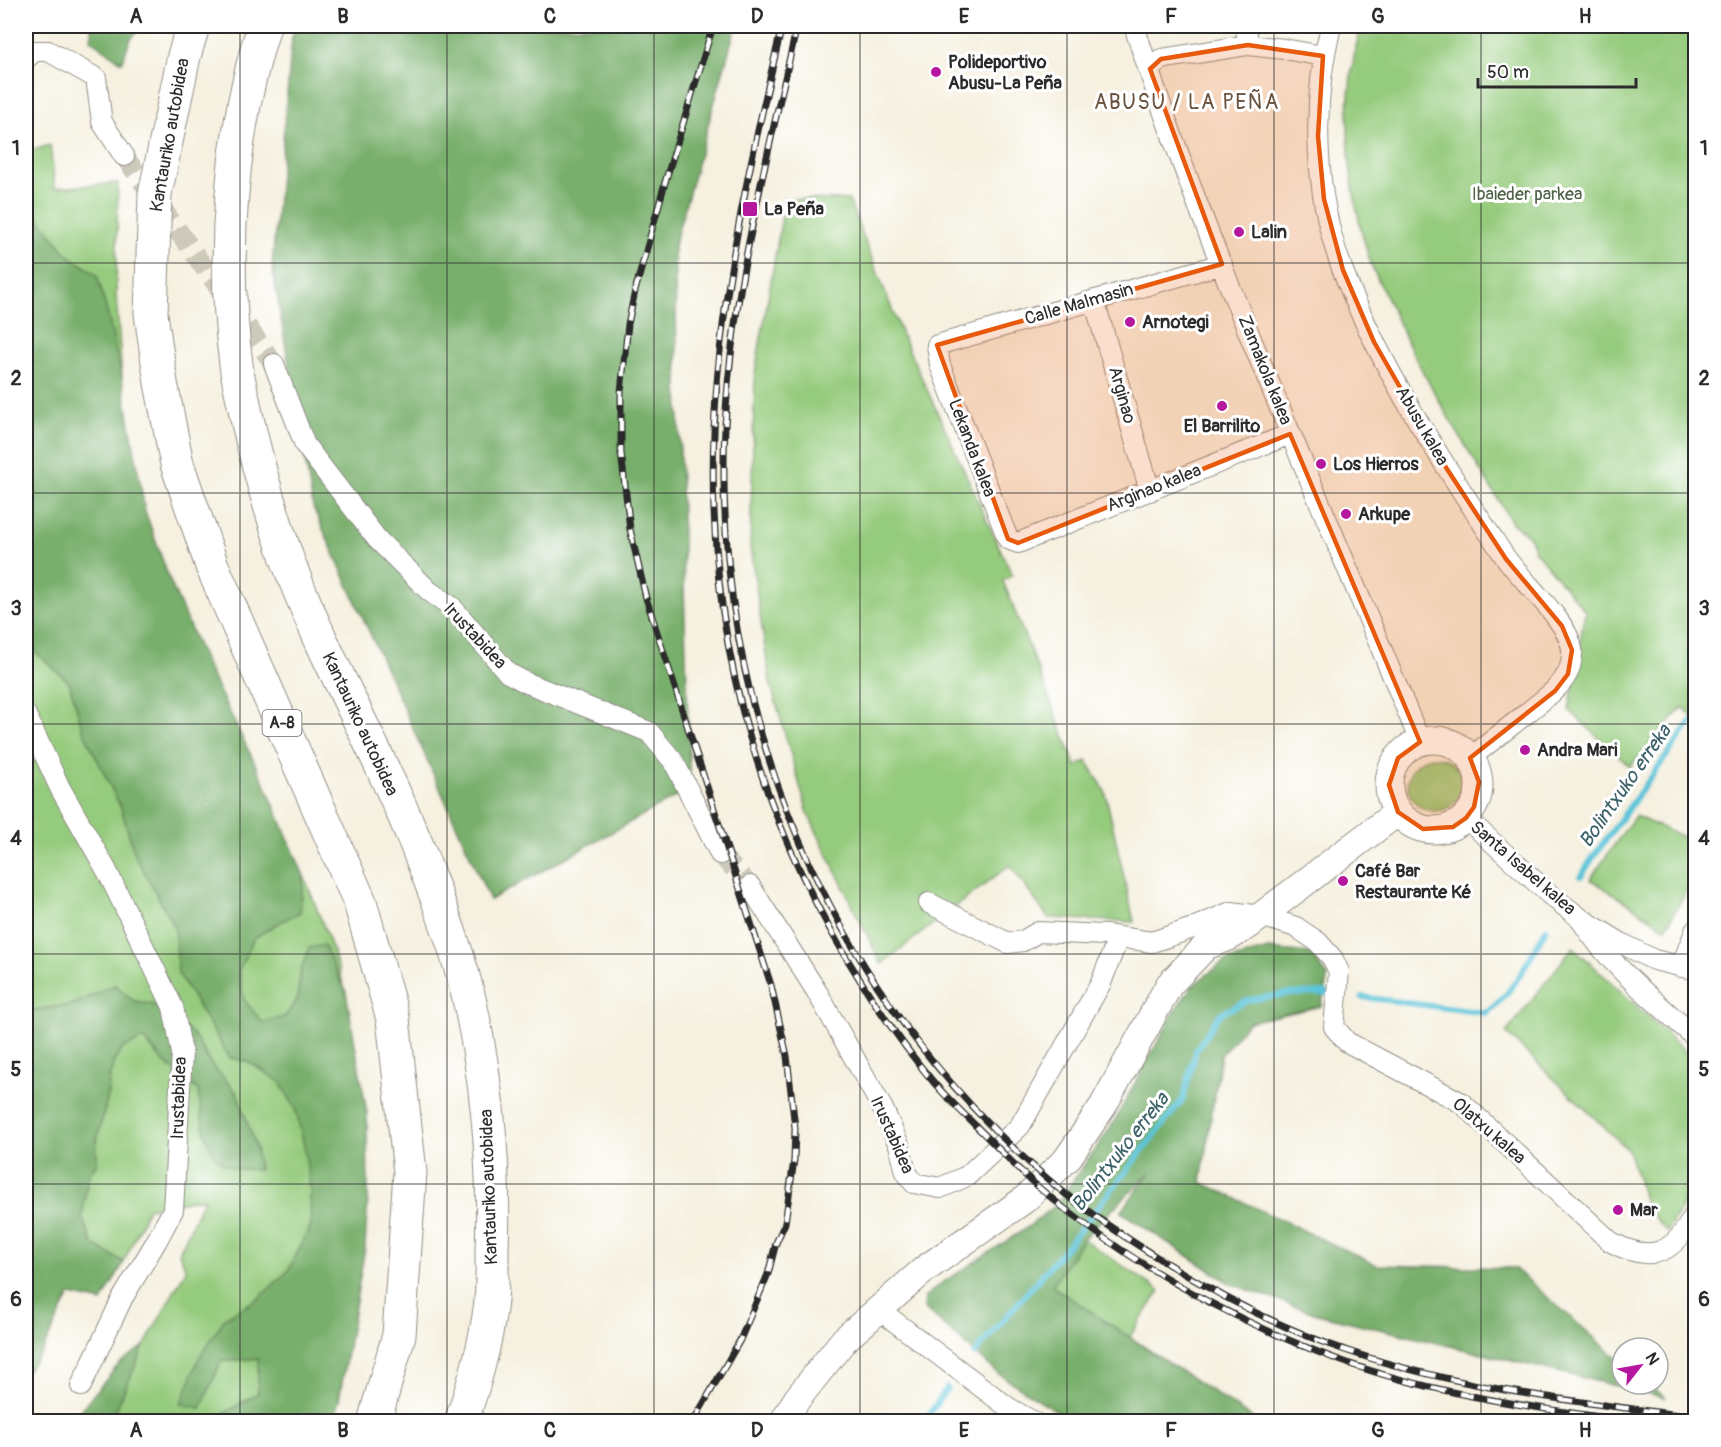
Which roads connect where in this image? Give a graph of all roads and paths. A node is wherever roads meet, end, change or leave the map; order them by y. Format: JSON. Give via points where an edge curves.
{"nodes":[{"id":1,"x":193,"y":26,"type":"edge"},
{"id":2,"x":264,"y":26,"type":"edge"},
{"id":3,"x":1134,"y":26,"type":"edge"},
{"id":4,"x":1246,"y":26,"type":"edge"},
{"id":5,"x":1331,"y":26,"type":"edge"},
{"id":6,"x":1248,"y":45,"type":"junction"},
{"id":7,"x":1323,"y":56,"type":"junction"},
{"id":8,"x":26,"y":59,"type":"edge"},
{"id":9,"x":1150,"y":69,"type":"junction"},
{"id":10,"x":124,"y":156,"type":"tunnel mouth"},
{"id":11,"x":1222,"y":264,"type":"junction"},
{"id":12,"x":1094,"y":300,"type":"junction"},
{"id":13,"x":937,"y":345,"type":"joint"},
{"id":14,"x":274,"y":364,"type":"tunnel mouth"},
{"id":15,"x":1290,"y":434,"type":"junction"},
{"id":16,"x":1150,"y":491,"type":"junction"},
{"id":17,"x":1018,"y":543,"type":"joint"},
{"id":18,"x":26,"y":716,"type":"edge"},
{"id":19,"x":1420,"y":742,"type":"junction"},
{"id":20,"x":1470,"y":758,"type":"junction"},
{"id":21,"x":1398,"y":812,"type":"junction"},
{"id":22,"x":1466,"y":818,"type":"junction"},
{"id":23,"x":720,"y":854,"type":"tunnel mouth"},
{"id":24,"x":750,"y":886,"type":"tunnel mouth"},
{"id":25,"x":1293,"y":890,"type":"junction"},
{"id":26,"x":929,"y":903,"type":"dead end"},
{"id":27,"x":1261,"y":916,"type":"junction"},
{"id":28,"x":1580,"y":918,"type":"junction"},
{"id":29,"x":1296,"y":927,"type":"junction"},
{"id":30,"x":1695,"y":929,"type":"edge"},
{"id":31,"x":1118,"y":938,"type":"junction"},
{"id":32,"x":1688,"y":969,"type":"edge"},
{"id":33,"x":1695,"y":1038,"type":"edge"},
{"id":34,"x":1695,"y":1212,"type":"edge"},
{"id":35,"x":878,"y":1309,"type":"junction"},
{"id":36,"x":81,"y":1386,"type":"dead end"},
{"id":37,"x":374,"y":1422,"type":"edge"},
{"id":38,"x":461,"y":1422,"type":"edge"},
{"id":39,"x":783,"y":1422,"type":"edge"},
{"id":40,"x":1034,"y":1422,"type":"edge"}],
"edges":[{"from":1,"to":37,"type":"highway","name":"Kantauriko autobidea","number":"A-8","via":[[155,195],[152,314],[177,464],[212,566],[360,902],[393,1019],[410,1172],[399,1335]]},
{"from":2,"to":38,"type":"highway","name":"Kantauriko autobidea","via":[[235,155],[229,262],[236,365],[255,456],[288,559],[332,664],[416,843],[449,933],[471,1009],[486,1097],[493,1227],[490,1307],[474,1385]]},
{"from":3,"to":9,"type":"street","name":"Zamakola kalea"},
{"from":4,"to":6,"type":"street"},
{"from":5,"to":7,"type":"street","name":"Abusu kalea"},
{"from":6,"to":7,"type":"street"},
{"from":6,"to":9,"type":"street","via":[[1161,59]]},
{"from":7,"to":20,"type":"street","name":"Abusu kalea","via":[[1318,136],[1324,199],[1343,270],[1374,342],[1447,469],[1506,559],[1562,626],[1572,650],[1568,674],[1555,691]]},
{"from":8,"to":10,"type":"street","via":[[34,51],[48,51],[96,78],[102,122]]},
{"from":9,"to":11,"type":"street","name":"Zamakola kalea"},
{"from":11,"to":12,"type":"street","name":"Calle Malmasin"},
{"from":11,"to":15,"type":"street","name":"Zamakola kalea"},
{"from":12,"to":13,"type":"street","name":"Calle Malmasin"},
{"from":12,"to":16,"type":"street","name":"Arginao"},
{"from":13,"to":17,"type":"street","name":"Lekanda kalea","via":[[940,365],[1008,539]]},
{"from":14,"to":23,"type":"street","name":"Irustabidea","via":[[305,445],[376,539],[429,591],[452,607],[508,673],[649,732],[674,762]]},
{"from":15,"to":16,"type":"street","name":"Arginao kalea"},
{"from":15,"to":19,"type":"street","name":"Zamakola kalea"},
{"from":16,"to":17,"type":"street","name":"Arginao kalea"},
{"from":18,"to":36,"type":"street","name":"Irustabidea","via":[[173,1007],[182,1053],[173,1210],[122,1299]]},
{"from":19,"to":20,"type":"street","via":[[1448,742]]},
{"from":19,"to":21,"type":"street","via":[[1407,748],[1391,771],[1391,799]]},
{"from":20,"to":22,"type":"street","via":[[1479,782],[1474,807]]},
{"from":21,"to":22,"type":"street","via":[[1409,823],[1430,830],[1453,827]]},
{"from":21,"to":25,"type":"street"},
{"from":22,"to":28,"type":"street","name":"Santa Isabel kalea"},
{"from":24,"to":31,"type":"street","name":"Irustabidea","via":[[817,992],[883,1109],[906,1172],[914,1184],[940,1188],[967,1176],[1020,1126],[1101,983]]},
{"from":25,"to":27,"type":"street"},
{"from":25,"to":29,"type":"street"},
{"from":26,"to":31,"type":"street","via":[[1008,943],[1023,941],[1038,932]]},
{"from":27,"to":29,"type":"street","name":"Olatxu kalea"},
{"from":27,"to":31,"type":"street","via":[[1231,912],[1152,942]]},
{"from":27,"to":35,"type":"street","via":[[1229,937],[1206,946],[1169,985],[1103,1106],[1067,1160],[1049,1179],[925,1269]]},
{"from":28,"to":32,"type":"street","name":"Santa Isabel kalea","via":[[1654,960]]},
{"from":28,"to":33,"type":"street","name":"Santa Isabel kalea","via":[[1598,947],[1619,969]]},
{"from":29,"to":34,"type":"street","name":"Olatxu kalea","via":[[1318,942],[1339,972],[1334,1027],[1347,1042],[1461,1103],[1611,1242],[1634,1252],[1656,1253],[1681,1237]]},
{"from":30,"to":32,"type":"street","name":"Santa Isabel kalea"},
{"from":35,"to":39,"type":"street","via":[[843,1340]]},
{"from":35,"to":40,"type":"street","via":[[1009,1408]]}]}
